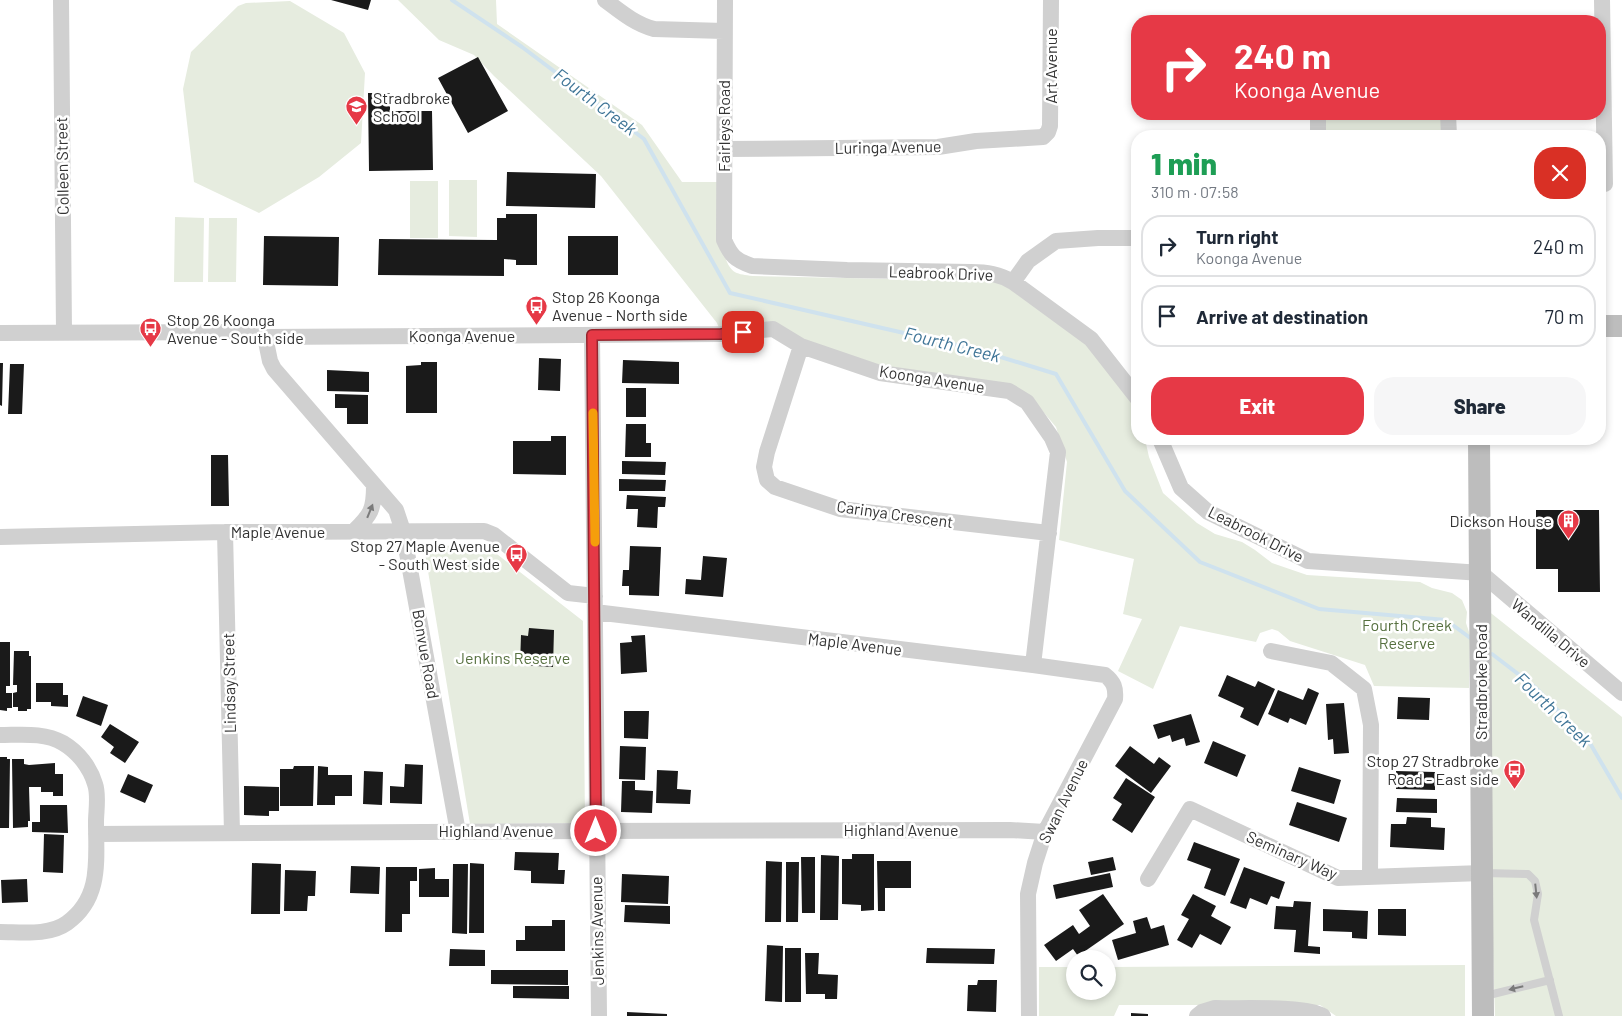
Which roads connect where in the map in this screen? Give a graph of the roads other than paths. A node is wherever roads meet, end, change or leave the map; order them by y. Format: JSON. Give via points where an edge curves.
{"nodes":[{"id":1,"x":60,"y":0,"type":"edge"},
{"id":2,"x":605,"y":0,"type":"edge"},
{"id":3,"x":725,"y":0,"type":"edge"},
{"id":4,"x":1051,"y":0,"type":"edge"},
{"id":5,"x":1602,"y":0,"type":"edge"},
{"id":6,"x":1602,"y":15,"type":"edge"},
{"id":7,"x":724,"y":31,"type":"junction"},
{"id":8,"x":1048,"y":132,"type":"joint"},
{"id":9,"x":725,"y":149,"type":"junction"},
{"id":10,"x":1131,"y":238,"type":"edge"},
{"id":11,"x":729,"y":252,"type":"joint"},
{"id":12,"x":1014,"y":282,"type":"junction"},
{"id":13,"x":1606,"y":326,"type":"edge"},
{"id":14,"x":1622,"y":326,"type":"edge"},
{"id":15,"x":64,"y":332,"type":"junction"},
{"id":16,"x":0,"y":333,"type":"edge"},
{"id":17,"x":592,"y":335,"type":"junction"},
{"id":18,"x":265,"y":337,"type":"junction"},
{"id":19,"x":802,"y":346,"type":"junction"},
{"id":20,"x":1131,"y":390,"type":"edge"},
{"id":21,"x":1163,"y":445,"type":"edge"},
{"id":22,"x":1479,"y":445,"type":"edge"},
{"id":23,"x":374,"y":486,"type":"junction"},
{"id":24,"x":354,"y":531,"type":"junction"},
{"id":25,"x":403,"y":531,"type":"junction"},
{"id":26,"x":225,"y":532,"type":"junction"},
{"id":27,"x":1049,"y":533,"type":"junction"},
{"id":28,"x":0,"y":537,"type":"edge"},
{"id":29,"x":1481,"y":573,"type":"junction"},
{"id":30,"x":595,"y":604,"type":"junction"},
{"id":31,"x":1271,"y":651,"type":"dead end"},
{"id":32,"x":1033,"y":665,"type":"junction"},
{"id":33,"x":1112,"y":682,"type":"joint"},
{"id":34,"x":1622,"y":693,"type":"edge"},
{"id":35,"x":0,"y":735,"type":"edge"},
{"id":36,"x":596,"y":831,"type":"junction"},
{"id":37,"x":458,"y":832,"type":"junction"},
{"id":38,"x":1045,"y":832,"type":"junction"},
{"id":39,"x":232,"y":833,"type":"junction"},
{"id":40,"x":96,"y":834,"type":"junction"},
{"id":41,"x":1482,"y":872,"type":"junction"},
{"id":42,"x":1370,"y":877,"type":"junction"},
{"id":43,"x":1148,"y":879,"type":"dead end"},
{"id":44,"x":0,"y":932,"type":"edge"},
{"id":45,"x":1550,"y":980,"type":"junction"},
{"id":46,"x":1482,"y":1006,"type":"edge"},
{"id":47,"x":598,"y":1016,"type":"edge"},
{"id":48,"x":1028,"y":1016,"type":"edge"},
{"id":49,"x":1198,"y":1016,"type":"edge"},
{"id":50,"x":1324,"y":1016,"type":"edge"},
{"id":51,"x":1559,"y":1016,"type":"edge"}],
"edges":[{"from":1,"to":15,"type":"street","name":"Colleen Street"},
{"from":2,"to":7,"type":"street","via":[[629,18],[654,29]]},
{"from":3,"to":7,"type":"street","name":"Fairleys Road"},
{"from":4,"to":8,"type":"street","name":"Art Avenue"},
{"from":5,"to":6,"type":"street"},
{"from":7,"to":9,"type":"street","name":"Fairleys Road"},
{"from":8,"to":9,"type":"street","name":"Luringa Avenue","via":[[1043,137],[938,146]]},
{"from":9,"to":11,"type":"street","name":"Fairleys Road","via":[[724,240]]},
{"from":10,"to":12,"type":"street","via":[[1056,241],[1028,261]]},
{"from":11,"to":12,"type":"street","name":"Leabrook Drive","via":[[737,261],[752,266],[988,272]]},
{"from":12,"to":20,"type":"street","name":"Leabrook Drive","via":[[1091,339]]},
{"from":13,"to":14,"type":"main road"},
{"from":15,"to":16,"type":"street","name":"Koonga Avenue"},
{"from":15,"to":18,"type":"street","name":"Koonga Avenue","via":[[232,332]]},
{"from":17,"to":18,"type":"street","name":"Koonga Avenue"},
{"from":17,"to":19,"type":"street","name":"Koonga Avenue","via":[[721,334],[773,329]]},
{"from":17,"to":30,"type":"street","name":"Jenkins Avenue"},
{"from":18,"to":23,"type":"street","name":"Bonvue Road","via":[[274,369]]},
{"from":19,"to":27,"type":"street","name":"Koonga Avenue","via":[[880,373],[1009,391],[1027,402],[1058,452]]},
{"from":19,"to":27,"type":"street","name":"Carinya Crescent","via":[[764,467],[767,480],[775,487],[840,509]]},
{"from":21,"to":29,"type":"street","name":"Leabrook Drive","via":[[1181,488],[1208,512],[1308,561]]},
{"from":22,"to":29,"type":"main road","name":"Stradbroke Road"},
{"from":24,"to":23,"type":"street","one_way":true,"via":[[368,518],[374,500]]},
{"from":23,"to":25,"type":"street","name":"Bonvue Road","via":[[396,510]]},
{"from":24,"to":25,"type":"street","name":"Maple Avenue"},
{"from":24,"to":26,"type":"street","name":"Maple Avenue"},
{"from":25,"to":30,"type":"street","name":"Maple Avenue","via":[[484,531],[494,535],[568,593]]},
{"from":25,"to":37,"type":"street","name":"Bonvue Road"},
{"from":26,"to":28,"type":"street","name":"Maple Avenue"},
{"from":26,"to":39,"type":"street","name":"Lindsay Street"},
{"from":27,"to":32,"type":"street","name":"Koonga Avenue"},
{"from":29,"to":34,"type":"street","name":"Wandilla Drive"},
{"from":29,"to":41,"type":"main road","name":"Stradbroke Road"},
{"from":30,"to":32,"type":"street","name":"Maple Avenue"},
{"from":30,"to":36,"type":"street","name":"Jenkins Avenue"},
{"from":31,"to":42,"type":"street","via":[[1331,663],[1364,689],[1371,725]]},
{"from":32,"to":33,"type":"street","name":"Maple Avenue","via":[[1105,675]]},
{"from":33,"to":38,"type":"street","name":"Swan Avenue","via":[[1116,690],[1115,699]]},
{"from":35,"to":40,"type":"street","via":[[43,735],[62,742],[77,753],[96,786]]},
{"from":36,"to":37,"type":"street","name":"Highland Avenue"},
{"from":36,"to":38,"type":"street","name":"Highland Avenue"},
{"from":36,"to":47,"type":"street","name":"Jenkins Avenue"},
{"from":37,"to":39,"type":"street","name":"Highland Avenue"},
{"from":38,"to":48,"type":"street","name":"Swan Avenue","via":[[1028,894]]},
{"from":39,"to":40,"type":"street","name":"Highland Avenue"},
{"from":40,"to":44,"type":"street","via":[[96,876],[80,911],[66,924],[52,930]]},
{"from":41,"to":42,"type":"street","name":"Seminary Way"},
{"from":41,"to":45,"type":"lane","one_way":true,"via":[[1528,874],[1535,881],[1538,894],[1534,920]]},
{"from":41,"to":46,"type":"main road","name":"Stradbroke Road"},
{"from":42,"to":43,"type":"street","name":"Seminary Way","via":[[1338,878],[1190,809]]},
{"from":45,"to":46,"type":"lane","one_way":true},
{"from":45,"to":51,"type":"lane"},
{"from":49,"to":50,"type":"street","via":[[1216,1008],[1302,1010]]}]}
